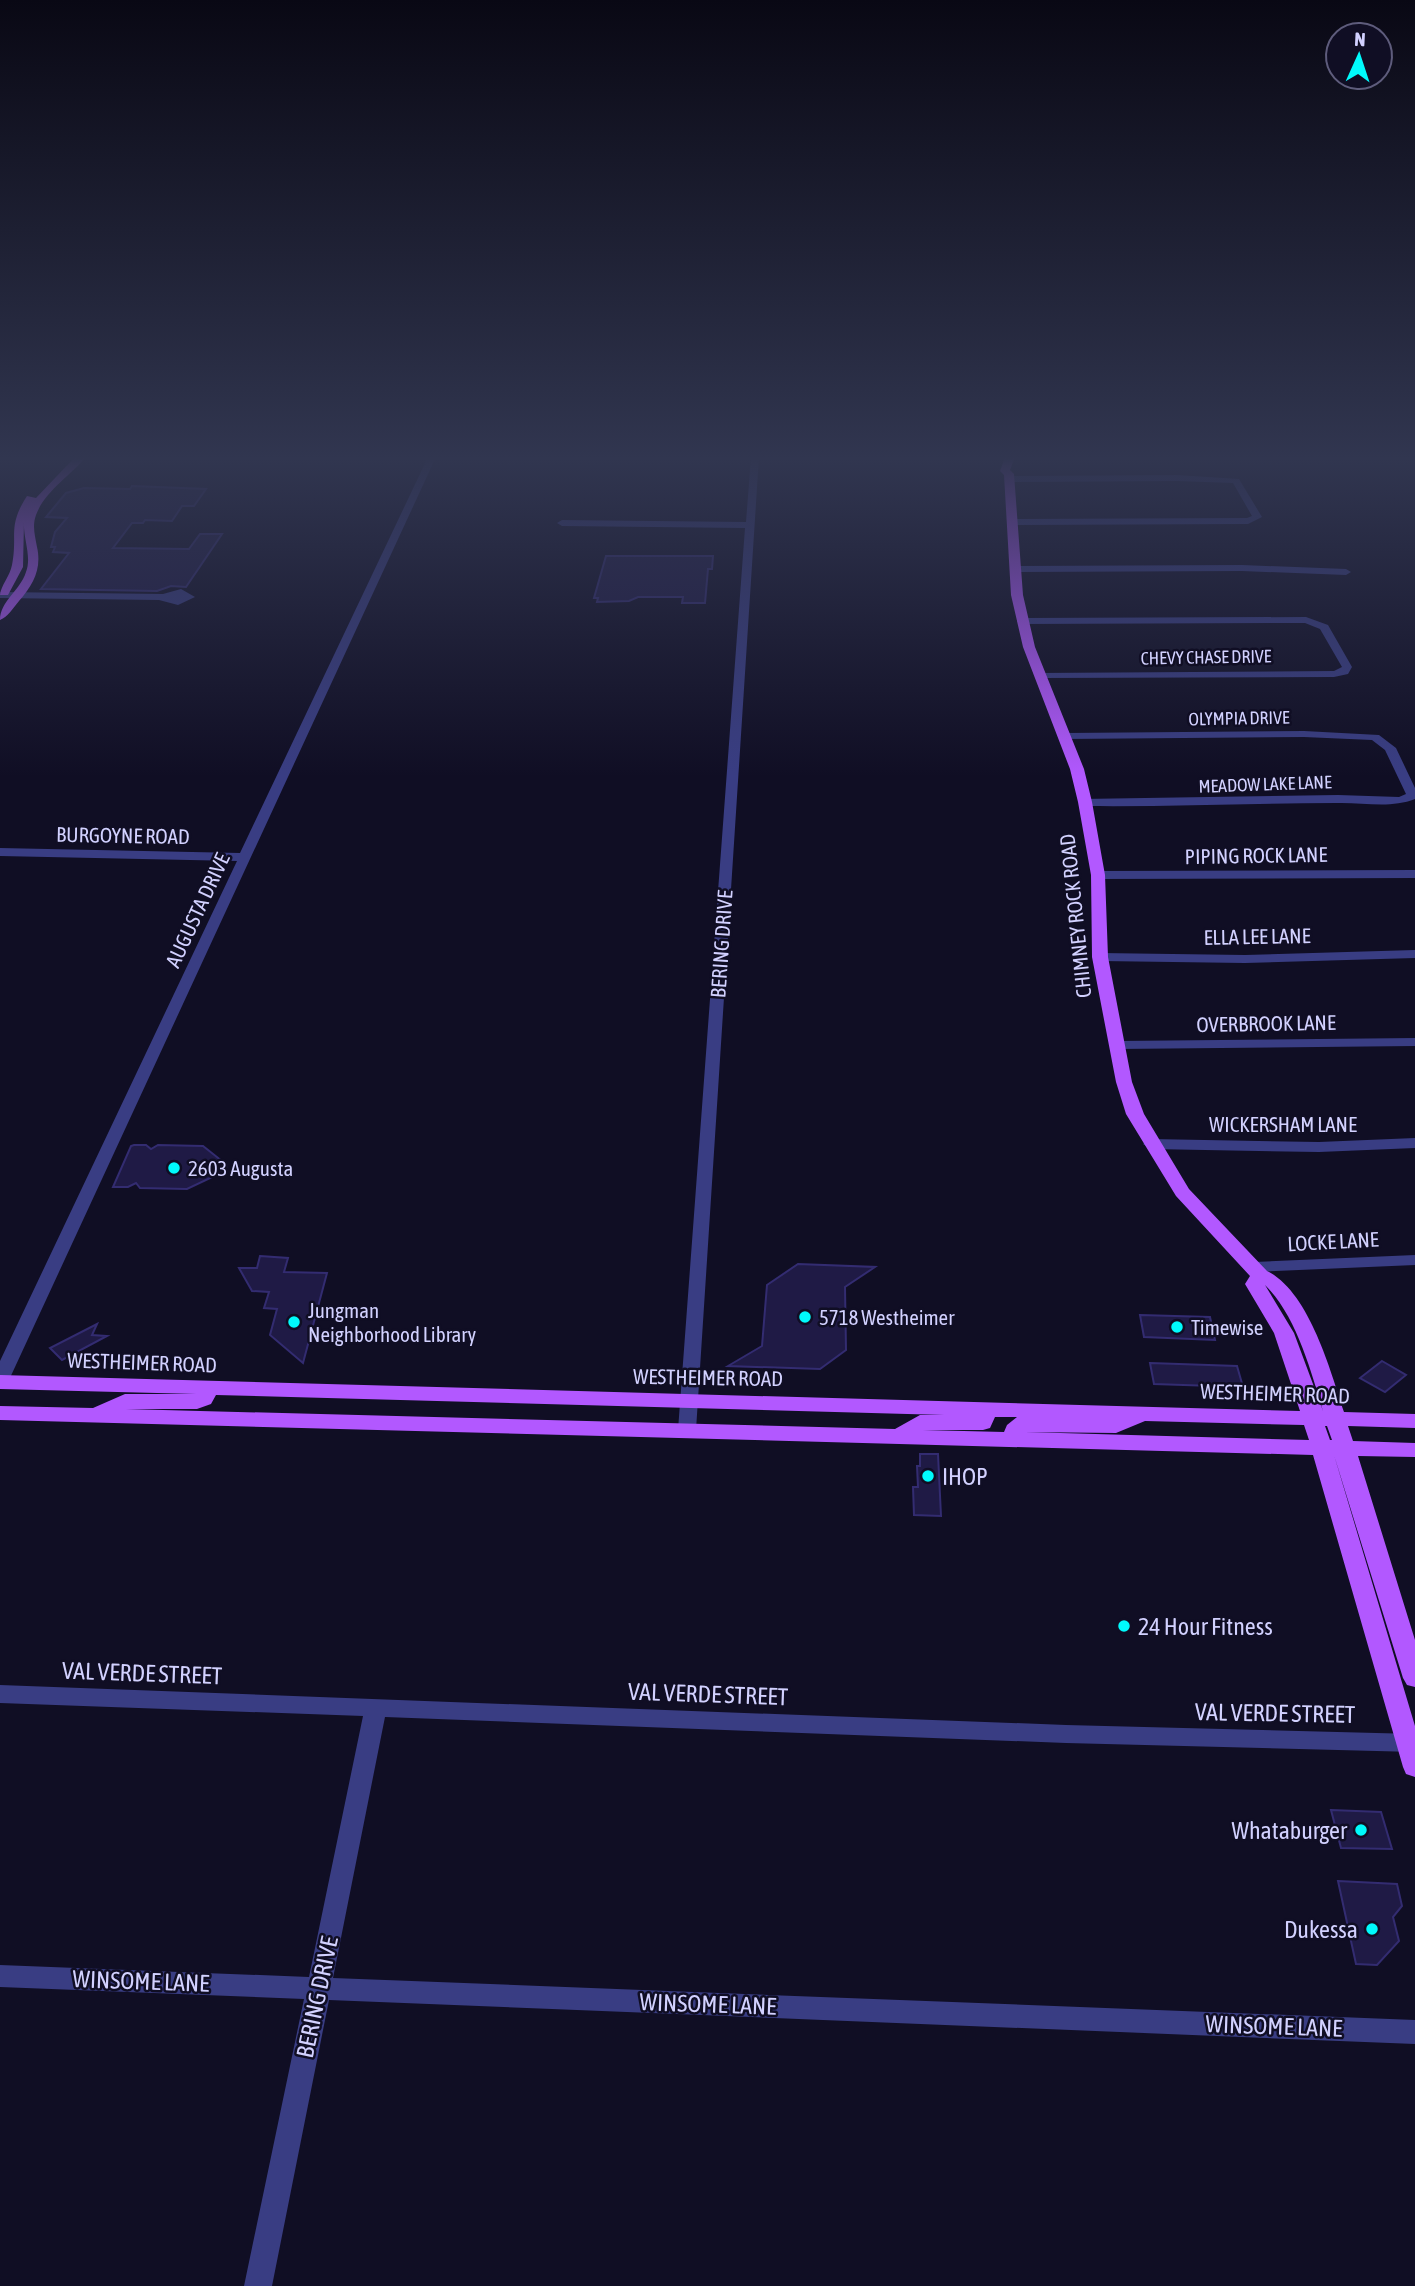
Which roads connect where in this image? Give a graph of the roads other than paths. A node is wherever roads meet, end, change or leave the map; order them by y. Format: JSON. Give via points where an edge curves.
{"nodes":[{"id":1,"x":17,"y":564,"type":"edge"},
{"id":2,"x":34,"y":564,"type":"edge"},
{"id":3,"x":382,"y":564,"type":"edge"},
{"id":4,"x":747,"y":564,"type":"edge"},
{"id":5,"x":1015,"y":564,"type":"edge"},
{"id":6,"x":1015,"y":569,"type":"junction"},
{"id":7,"x":1346,"y":572,"type":"dead end"},
{"id":8,"x":18,"y":595,"type":"junction"},
{"id":9,"x":1,"y":596,"type":"edge"},
{"id":10,"x":164,"y":597,"type":"dead end"},
{"id":11,"x":0,"y":617,"type":"edge"},
{"id":12,"x":1022,"y":621,"type":"junction"},
{"id":13,"x":1040,"y":675,"type":"junction"},
{"id":14,"x":1065,"y":736,"type":"junction"},
{"id":15,"x":1400,"y":766,"type":"joint"},
{"id":16,"x":1085,"y":802,"type":"junction"},
{"id":17,"x":0,"y":852,"type":"edge"},
{"id":18,"x":245,"y":857,"type":"junction"},
{"id":19,"x":1415,"y":874,"type":"edge"},
{"id":20,"x":1098,"y":875,"type":"junction"},
{"id":21,"x":1415,"y":954,"type":"edge"},
{"id":22,"x":1100,"y":957,"type":"junction"},
{"id":23,"x":1415,"y":1042,"type":"edge"},
{"id":24,"x":1118,"y":1045,"type":"junction"},
{"id":25,"x":1415,"y":1143,"type":"edge"},
{"id":26,"x":1151,"y":1144,"type":"junction"},
{"id":27,"x":1415,"y":1260,"type":"edge"},
{"id":28,"x":1256,"y":1271,"type":"junction"},
{"id":29,"x":1306,"y":1332,"type":"junction"},
{"id":30,"x":1284,"y":1333,"type":"junction"},
{"id":31,"x":0,"y":1381,"type":"edge"},
{"id":32,"x":209,"y":1389,"type":"junction"},
{"id":33,"x":346,"y":1393,"type":"junction"},
{"id":34,"x":689,"y":1401,"type":"junction"},
{"id":35,"x":997,"y":1403,"type":"junction"},
{"id":36,"x":0,"y":1413,"type":"edge"},
{"id":37,"x":1142,"y":1413,"type":"junction"},
{"id":38,"x":97,"y":1415,"type":"junction"},
{"id":39,"x":214,"y":1419,"type":"junction"},
{"id":40,"x":1311,"y":1419,"type":"junction"},
{"id":41,"x":1337,"y":1420,"type":"junction"},
{"id":42,"x":1415,"y":1421,"type":"edge"},
{"id":43,"x":687,"y":1430,"type":"junction"},
{"id":44,"x":901,"y":1435,"type":"junction"},
{"id":45,"x":1015,"y":1439,"type":"junction"},
{"id":46,"x":1321,"y":1447,"type":"junction"},
{"id":47,"x":1345,"y":1448,"type":"junction"},
{"id":48,"x":1415,"y":1450,"type":"edge"},
{"id":49,"x":1415,"y":1678,"type":"edge"},
{"id":50,"x":0,"y":1694,"type":"edge"},
{"id":51,"x":376,"y":1709,"type":"junction"},
{"id":52,"x":1407,"y":1712,"type":"edge"},
{"id":53,"x":1411,"y":1743,"type":"edge"},
{"id":54,"x":1415,"y":1768,"type":"edge"},
{"id":55,"x":0,"y":1976,"type":"edge"},
{"id":56,"x":320,"y":1988,"type":"junction"},
{"id":57,"x":1415,"y":2032,"type":"edge"},
{"id":58,"x":258,"y":2286,"type":"edge"}],
"edges":[{"from":1,"to":9,"type":"main road","via":[[17,574]]},
{"from":2,"to":8,"type":"main road"},
{"from":3,"to":18,"type":"street","name":"AUGUSTA DRIVE"},
{"from":4,"to":34,"type":"street","name":"BERING DRIVE"},
{"from":5,"to":6,"type":"main road","name":"CHIMNEY ROCK ROAD"},
{"from":6,"to":7,"type":"street"},
{"from":6,"to":12,"type":"main road","name":"CHIMNEY ROCK ROAD"},
{"from":8,"to":9,"type":"street"},
{"from":8,"to":10,"type":"street"},
{"from":8,"to":11,"type":"main road"},
{"from":12,"to":13,"type":"main road","name":"CHIMNEY ROCK ROAD"},
{"from":12,"to":13,"type":"street","name":"CHEVY CHASE DRIVE","via":[[1306,620],[1324,626],[1347,667],[1334,674]]},
{"from":13,"to":14,"type":"main road","name":"CHIMNEY ROCK ROAD"},
{"from":14,"to":15,"type":"street","name":"OLYMPIA DRIVE","via":[[1355,735],[1383,741]]},
{"from":14,"to":16,"type":"main road","name":"CHIMNEY ROCK ROAD"},
{"from":15,"to":16,"type":"street","name":"MEADOW LAKE LANE","via":[[1413,796],[1400,801]]},
{"from":16,"to":20,"type":"main road","name":"CHIMNEY ROCK ROAD"},
{"from":17,"to":18,"type":"street","name":"BURGOYNE ROAD"},
{"from":18,"to":31,"type":"street","name":"AUGUSTA DRIVE"},
{"from":19,"to":20,"type":"street","name":"PIPING ROCK LANE"},
{"from":20,"to":22,"type":"main road","name":"CHIMNEY ROCK ROAD"},
{"from":21,"to":22,"type":"street","name":"ELLA LEE LANE"},
{"from":22,"to":24,"type":"main road","name":"CHIMNEY ROCK ROAD"},
{"from":23,"to":24,"type":"street","name":"OVERBROOK LANE"},
{"from":24,"to":26,"type":"main road","name":"CHIMNEY ROCK ROAD","via":[[1132,1103]]},
{"from":25,"to":26,"type":"street","name":"WICKERSHAM LANE","via":[[1319,1147]]},
{"from":26,"to":28,"type":"main road","name":"CHIMNEY ROCK ROAD","via":[[1182,1192]]},
{"from":27,"to":28,"type":"street","name":"LOCKE LANE"},
{"from":28,"to":29,"type":"main road","name":"CHIMNEY ROCK ROAD","via":[[1274,1282]]},
{"from":28,"to":30,"type":"main road","name":"CHIMNEY ROCK ROAD","via":[[1255,1284]]},
{"from":29,"to":30,"type":"main road"},
{"from":29,"to":41,"type":"main road","name":"CHIMNEY ROCK ROAD"},
{"from":30,"to":40,"type":"main road","name":"CHIMNEY ROCK ROAD"},
{"from":31,"to":32,"type":"main road","name":"WESTHEIMER ROAD"},
{"from":32,"to":33,"type":"main road","name":"WESTHEIMER ROAD"},
{"from":32,"to":38,"type":"main road","via":[[197,1402],[125,1401]]},
{"from":33,"to":34,"type":"main road","name":"WESTHEIMER ROAD"},
{"from":33,"to":39,"type":"main road","via":[[327,1404],[231,1402],[221,1407]]},
{"from":34,"to":35,"type":"main road","name":"WESTHEIMER ROAD"},
{"from":34,"to":43,"type":"street","name":"BERING DRIVE"},
{"from":35,"to":37,"type":"main road","name":"WESTHEIMER ROAD"},
{"from":35,"to":44,"type":"main road","via":[[983,1423],[920,1422]]},
{"from":36,"to":38,"type":"main road"},
{"from":37,"to":40,"type":"main road","name":"WESTHEIMER ROAD"},
{"from":37,"to":45,"type":"main road","via":[[1116,1426],[1021,1423],[1014,1430]]},
{"from":38,"to":39,"type":"main road"},
{"from":39,"to":43,"type":"main road"},
{"from":40,"to":41,"type":"main road","name":"WESTHEIMER ROAD"},
{"from":40,"to":46,"type":"main road","name":"CHIMNEY ROCK ROAD"},
{"from":41,"to":42,"type":"main road","name":"WESTHEIMER ROAD"},
{"from":41,"to":47,"type":"main road","name":"CHIMNEY ROCK ROAD"},
{"from":43,"to":44,"type":"main road"},
{"from":44,"to":45,"type":"main road"},
{"from":45,"to":46,"type":"main road"},
{"from":46,"to":47,"type":"main road"},
{"from":46,"to":52,"type":"main road","name":"CHIMNEY ROCK ROAD"},
{"from":47,"to":48,"type":"main road"},
{"from":47,"to":49,"type":"main road","name":"CHIMNEY ROCK ROAD"},
{"from":50,"to":51,"type":"street","name":"VAL VERDE STREET"},
{"from":51,"to":53,"type":"street","name":"VAL VERDE STREET"},
{"from":51,"to":56,"type":"street","name":"BERING DRIVE"},
{"from":52,"to":53,"type":"main road","name":"CHIMNEY ROCK ROAD"},
{"from":53,"to":54,"type":"main road","name":"CHIMNEY ROCK ROAD"},
{"from":55,"to":56,"type":"street","name":"WINSOME LANE"},
{"from":56,"to":57,"type":"street","name":"WINSOME LANE"},
{"from":56,"to":58,"type":"street","name":"BERING DRIVE"}]}
